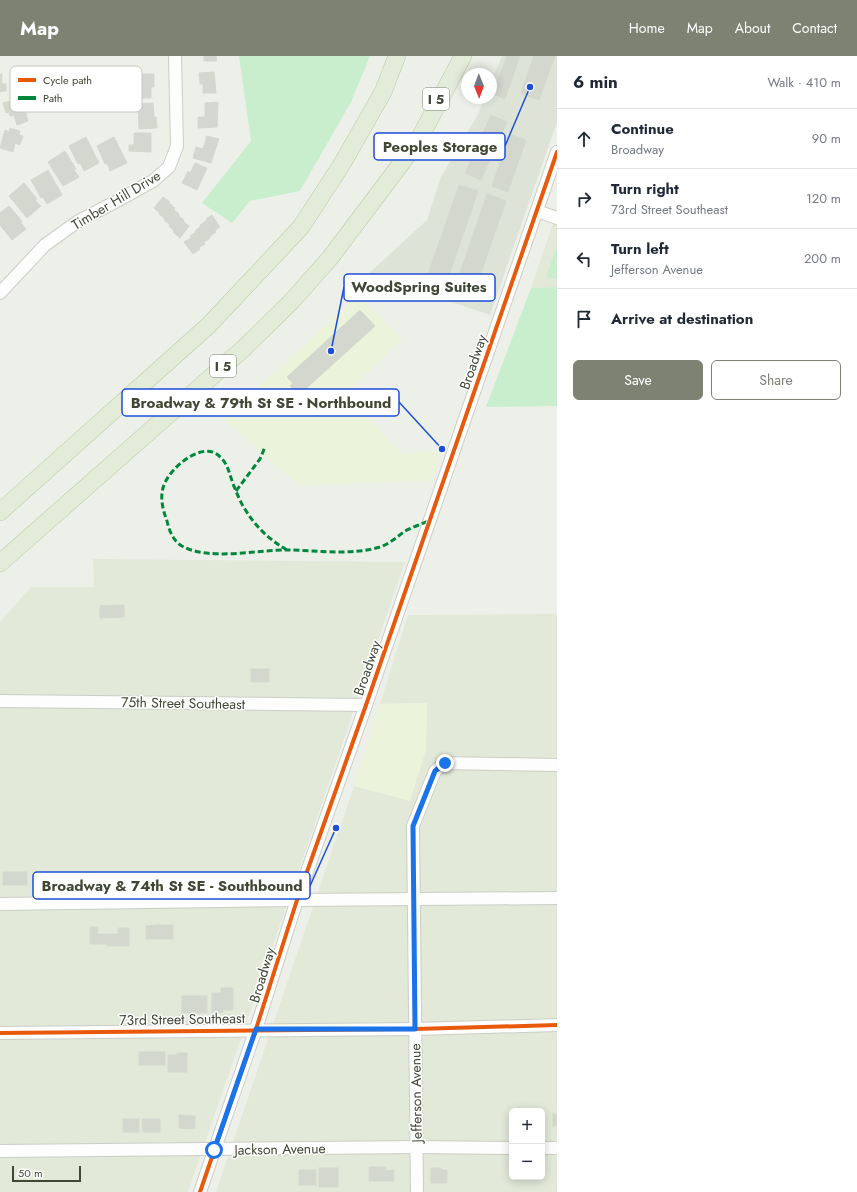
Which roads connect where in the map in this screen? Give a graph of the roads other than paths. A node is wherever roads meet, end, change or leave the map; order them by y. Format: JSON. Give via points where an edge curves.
{"nodes":[{"id":1,"x":175,"y":56,"type":"edge"},
{"id":2,"x":397,"y":56,"type":"edge"},
{"id":3,"x":455,"y":56,"type":"edge"},
{"id":4,"x":462,"y":56,"type":"edge"},
{"id":5,"x":418,"y":141,"type":"junction"},
{"id":6,"x":557,"y":152,"type":"edge"},
{"id":7,"x":537,"y":211,"type":"junction"},
{"id":8,"x":557,"y":218,"type":"edge"},
{"id":9,"x":0,"y":293,"type":"edge"},
{"id":10,"x":0,"y":512,"type":"edge"},
{"id":11,"x":0,"y":563,"type":"edge"},
{"id":12,"x":0,"y":701,"type":"edge"},
{"id":13,"x":366,"y":706,"type":"junction"},
{"id":14,"x":557,"y":766,"type":"edge"},
{"id":15,"x":557,"y":898,"type":"edge"},
{"id":16,"x":414,"y":899,"type":"junction"},
{"id":17,"x":297,"y":900,"type":"junction"},
{"id":18,"x":0,"y":904,"type":"edge"},
{"id":19,"x":557,"y":1025,"type":"edge"},
{"id":20,"x":256,"y":1029,"type":"junction"},
{"id":21,"x":415,"y":1029,"type":"junction"},
{"id":22,"x":0,"y":1033,"type":"edge"},
{"id":23,"x":417,"y":1147,"type":"junction"},
{"id":24,"x":509,"y":1148,"type":"edge"},
{"id":25,"x":545,"y":1148,"type":"edge"},
{"id":26,"x":557,"y":1148,"type":"edge"},
{"id":27,"x":214,"y":1150,"type":"junction"},
{"id":28,"x":0,"y":1152,"type":"edge"},
{"id":29,"x":200,"y":1192,"type":"edge"},
{"id":30,"x":417,"y":1192,"type":"edge"}],
"edges":[{"from":1,"to":9,"type":"street","name":"Timber Hill Drive","via":[[176,146],[169,167],[146,184],[77,222],[45,245]]},
{"from":2,"to":10,"type":"highway","via":[[379,98],[342,164],[301,227],[209,325]]},
{"from":3,"to":5,"type":"highway","number":"I 5"},
{"from":4,"to":5,"type":"highway"},
{"from":5,"to":11,"type":"highway","number":"I 5","via":[[330,258],[291,302],[243,349]]},
{"from":6,"to":7,"type":"street","name":"Broadway"},
{"from":7,"to":8,"type":"street"},
{"from":7,"to":13,"type":"street","name":"Broadway"},
{"from":12,"to":13,"type":"street","name":"75th Street Southeast"},
{"from":13,"to":17,"type":"street","name":"Broadway"},
{"from":14,"to":16,"type":"street","name":"Jefferson Avenue","via":[[445,763],[435,771],[413,826]]},
{"from":15,"to":16,"type":"street"},
{"from":16,"to":17,"type":"street"},
{"from":16,"to":21,"type":"street","name":"Jefferson Avenue"},
{"from":17,"to":18,"type":"street"},
{"from":17,"to":20,"type":"street","name":"Broadway"},
{"from":19,"to":21,"type":"street","name":"73rd Street Southeast"},
{"from":20,"to":21,"type":"street","name":"73rd Street Southeast"},
{"from":20,"to":22,"type":"street","name":"73rd Street Southeast"},
{"from":20,"to":27,"type":"street","name":"Broadway"},
{"from":21,"to":23,"type":"street","name":"Jefferson Avenue"},
{"from":23,"to":24,"type":"street","name":"Jackson Avenue"},
{"from":23,"to":27,"type":"street","name":"Jackson Avenue"},
{"from":23,"to":30,"type":"street","name":"Jefferson Avenue"},
{"from":25,"to":26,"type":"street"},
{"from":27,"to":28,"type":"street","name":"Jackson Avenue"},
{"from":27,"to":29,"type":"street","name":"Broadway"}]}
